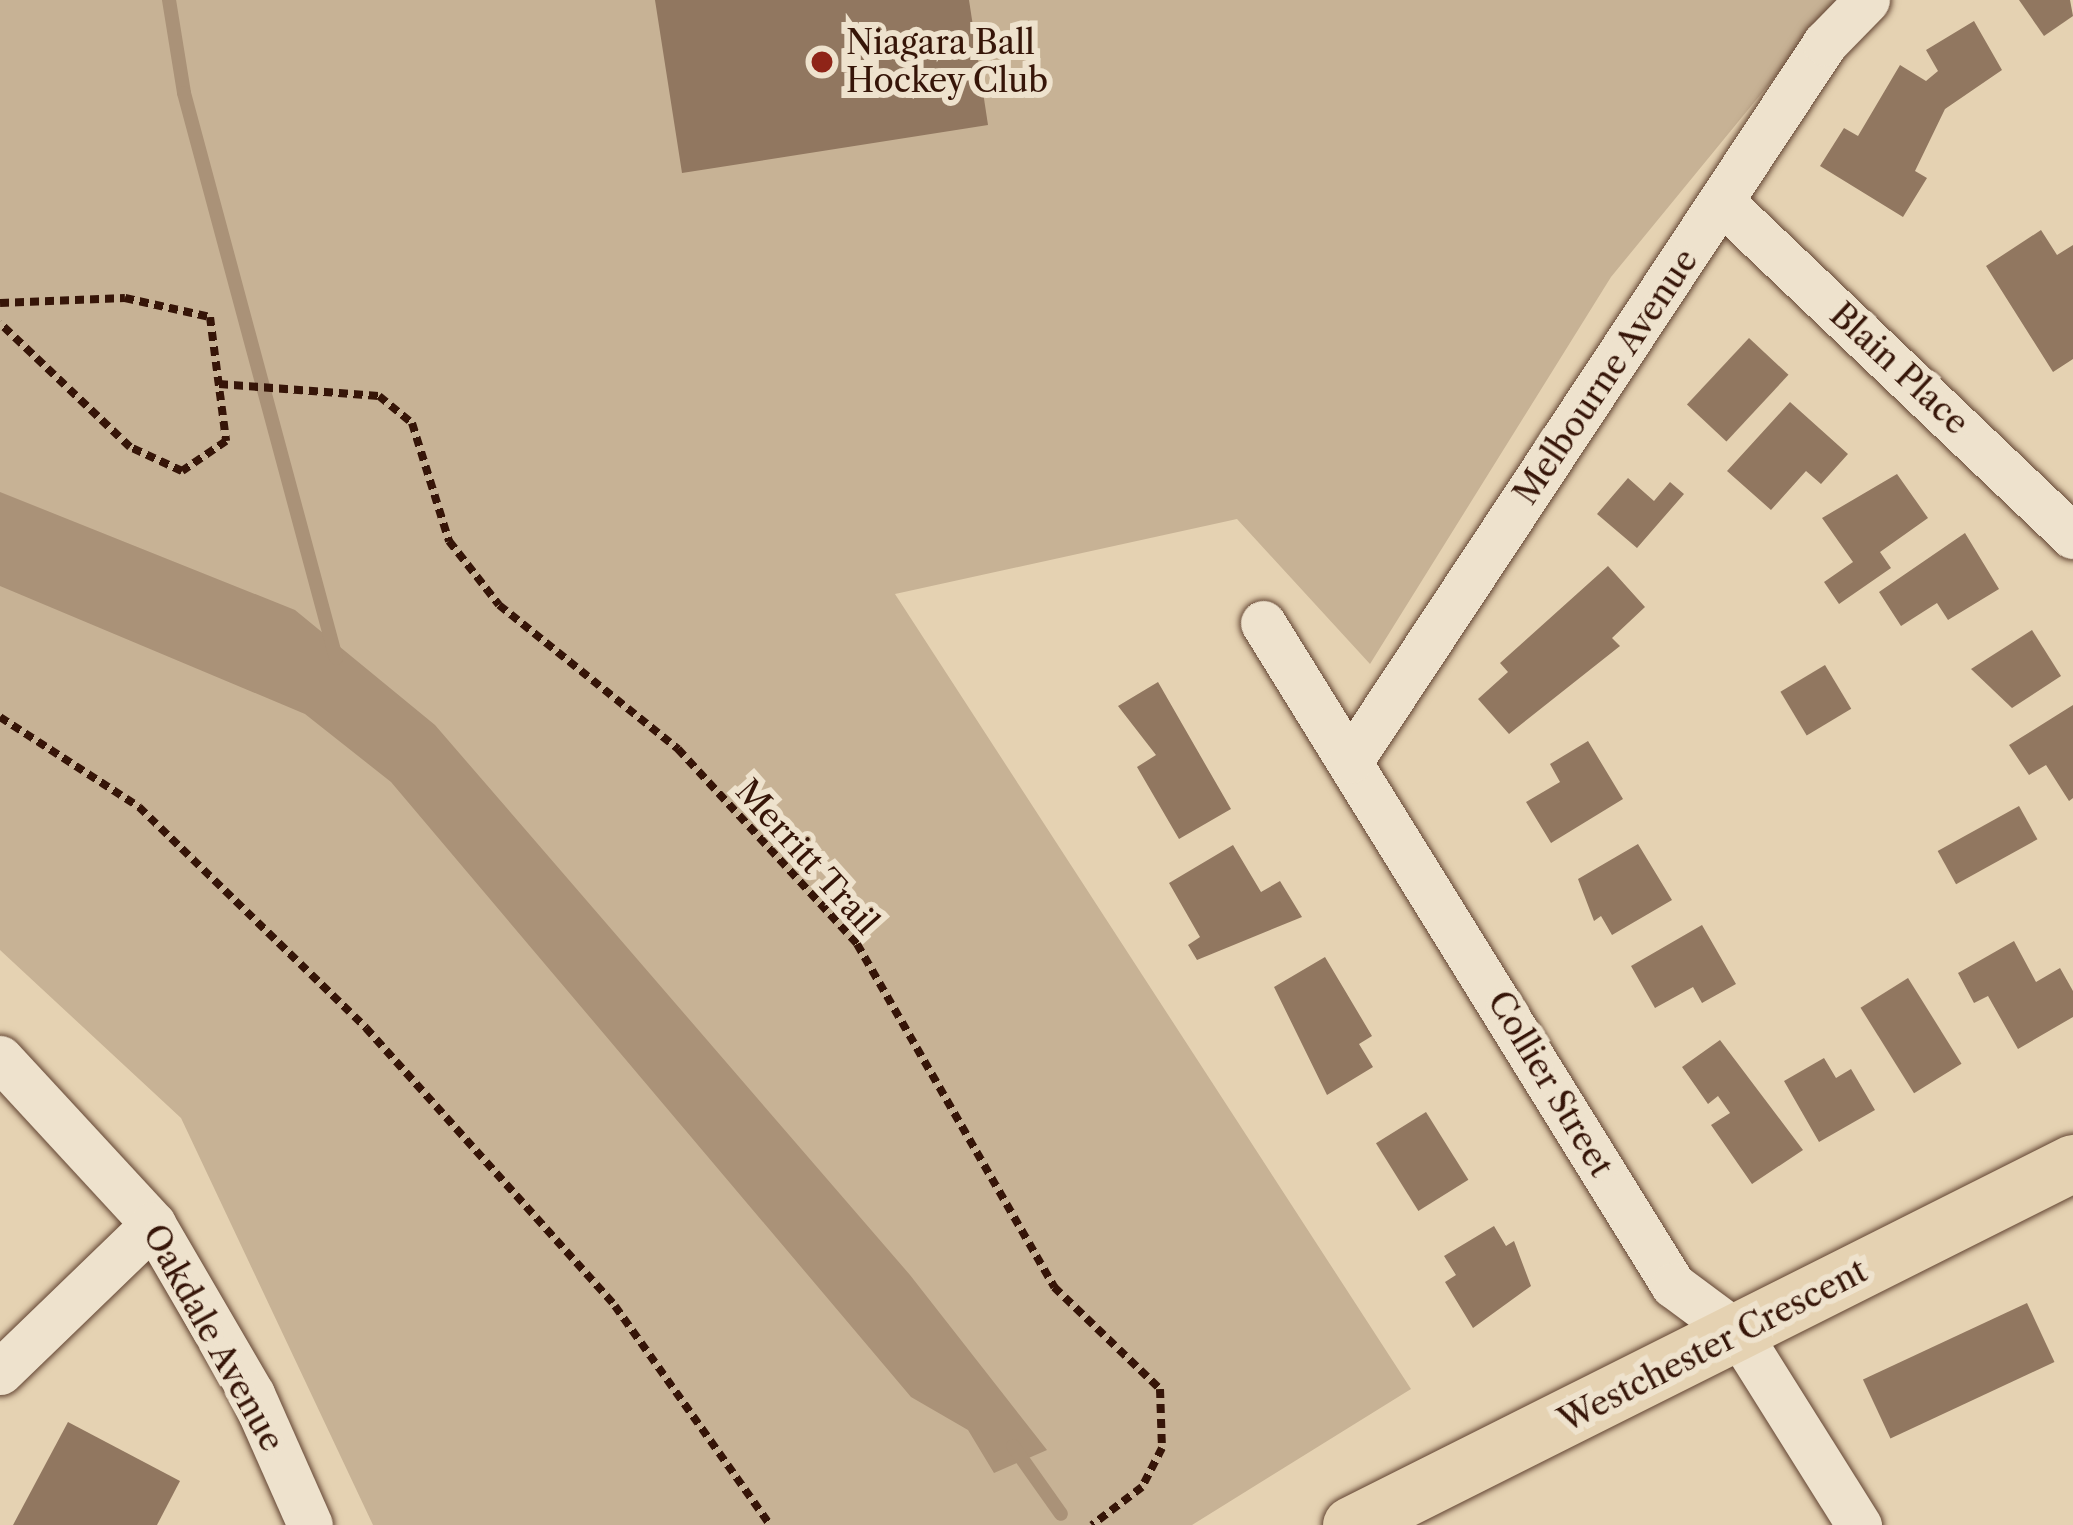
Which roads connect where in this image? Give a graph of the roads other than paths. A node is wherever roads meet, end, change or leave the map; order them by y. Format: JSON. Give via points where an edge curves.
{"nodes":[{"id":1,"x":1867,"y":0,"type":"edge"},
{"id":2,"x":1723,"y":203,"type":"junction"},
{"id":3,"x":2073,"y":536,"type":"edge"},
{"id":4,"x":1263,"y":623,"type":"dead end"},
{"id":5,"x":1352,"y":760,"type":"junction"},
{"id":6,"x":0,"y":1058,"type":"edge"},
{"id":7,"x":2073,"y":1163,"type":"edge"},
{"id":8,"x":153,"y":1224,"type":"junction"},
{"id":9,"x":1739,"y":1334,"type":"junction"},
{"id":10,"x":0,"y":1372,"type":"edge"},
{"id":11,"x":310,"y":1525,"type":"edge"},
{"id":12,"x":1351,"y":1525,"type":"edge"},
{"id":13,"x":1858,"y":1525,"type":"edge"}],
"edges":[{"from":1,"to":2,"type":"street","name":"Melbourne Avenue","via":[[1826,43]]},
{"from":2,"to":3,"type":"street","name":"Blain Place"},
{"from":2,"to":5,"type":"street","name":"Melbourne Avenue"},
{"from":4,"to":5,"type":"street","name":"Collier Street"},
{"from":5,"to":9,"type":"street","name":"Collier Street","via":[[1673,1286]]},
{"from":6,"to":8,"type":"street","name":"Oakdale Avenue"},
{"from":7,"to":9,"type":"main road","name":"Westchester Crescent"},
{"from":8,"to":10,"type":"street"},
{"from":8,"to":11,"type":"street","name":"Oakdale Avenue","via":[[251,1394]]},
{"from":9,"to":12,"type":"main road","name":"Westchester Crescent"},
{"from":9,"to":13,"type":"street","name":"Collier Street"}]}
